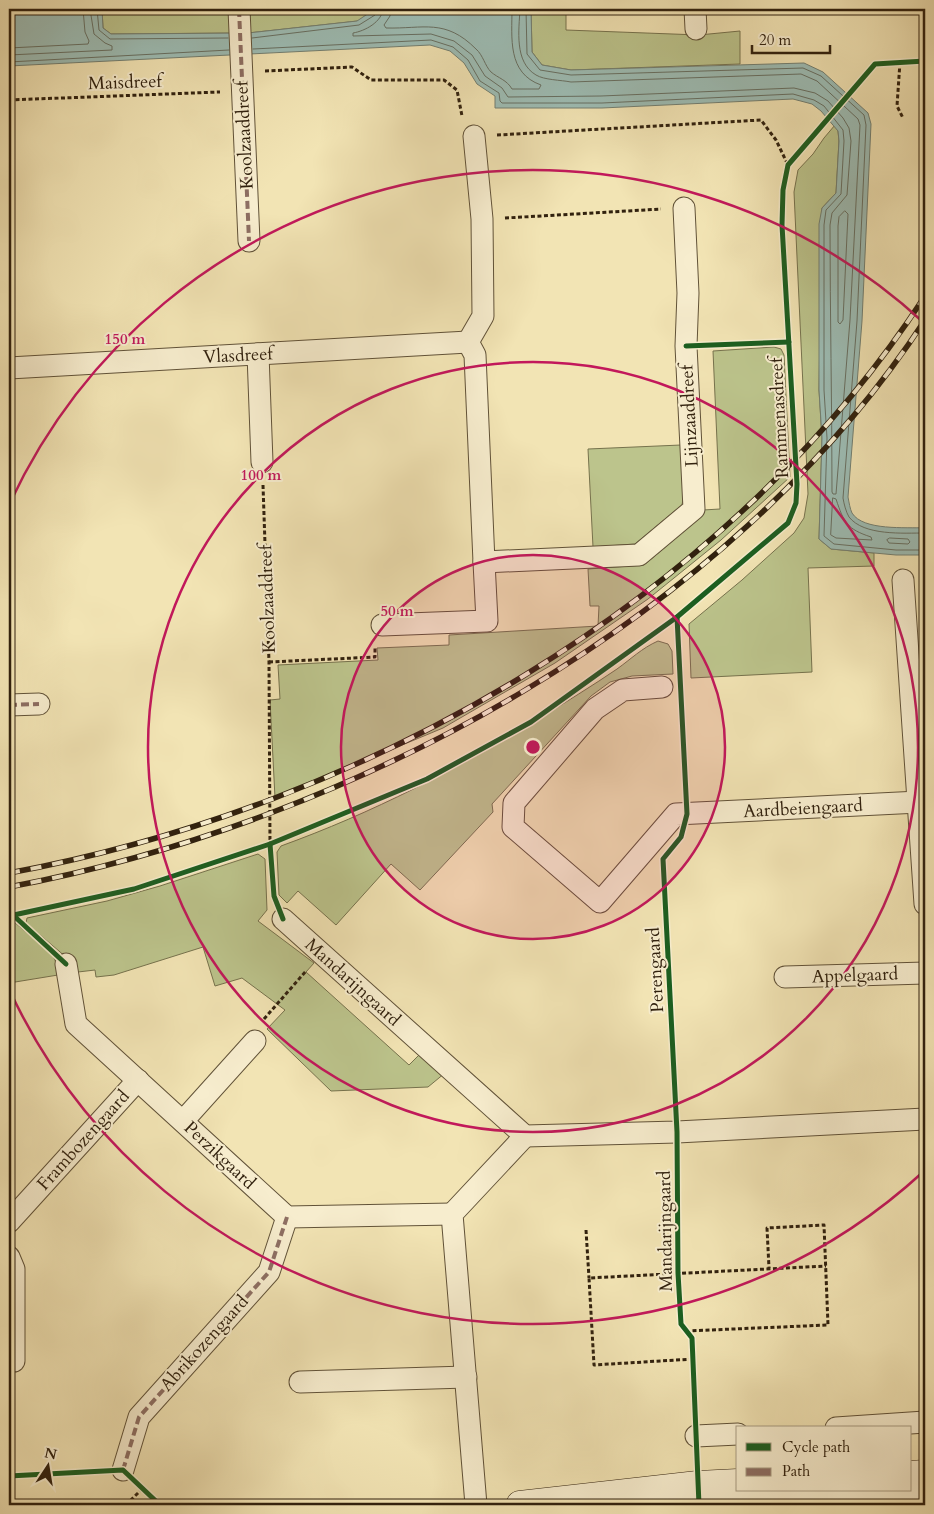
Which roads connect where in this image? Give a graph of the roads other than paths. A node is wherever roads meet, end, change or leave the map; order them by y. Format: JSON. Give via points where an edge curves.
{"nodes":[{"id":1,"x":240,"y":19,"type":"edge"},
{"id":2,"x":474,"y":136,"type":"road end"},
{"id":3,"x":684,"y":208,"type":"road end"},
{"id":4,"x":249,"y":241,"type":"dead end"},
{"id":5,"x":468,"y":342,"type":"junction"},
{"id":6,"x":258,"y":354,"type":"junction"},
{"id":7,"x":9,"y":368,"type":"edge"},
{"id":8,"x":262,"y":462,"type":"road end"},
{"id":9,"x":484,"y":562,"type":"junction"},
{"id":10,"x":903,"y":580,"type":"dead end"},
{"id":11,"x":382,"y":625,"type":"road end"},
{"id":12,"x":917,"y":653,"type":"edge"},
{"id":13,"x":662,"y":687,"type":"dead end"},
{"id":14,"x":39,"y":704,"type":"dead end"},
{"id":15,"x":9,"y":705,"type":"edge"},
{"id":16,"x":919,"y":802,"type":"junction"},
{"id":17,"x":925,"y":873,"type":"edge"},
{"id":18,"x":925,"y":904,"type":"edge"},
{"id":19,"x":283,"y":919,"type":"dead end"},
{"id":20,"x":66,"y":964,"type":"dead end"},
{"id":21,"x":925,"y":973,"type":"edge"},
{"id":22,"x":785,"y":977,"type":"dead end"},
{"id":23,"x":255,"y":1041,"type":"road end"},
{"id":24,"x":138,"y":1080,"type":"junction"},
{"id":25,"x":925,"y":1120,"type":"edge"},
{"id":26,"x":184,"y":1121,"type":"junction"},
{"id":27,"x":526,"y":1136,"type":"junction"},
{"id":28,"x":452,"y":1214,"type":"junction"},
{"id":29,"x":287,"y":1217,"type":"junction"},
{"id":30,"x":9,"y":1222,"type":"edge"},
{"id":31,"x":9,"y":1256,"type":"edge"},
{"id":32,"x":14,"y":1361,"type":"dead end"},
{"id":33,"x":466,"y":1377,"type":"junction"},
{"id":34,"x":300,"y":1382,"type":"dead end"},
{"id":35,"x":925,"y":1422,"type":"edge"},
{"id":36,"x":866,"y":1426,"type":"edge"},
{"id":37,"x":736,"y":1434,"type":"edge"},
{"id":38,"x":696,"y":1436,"type":"dead end"},
{"id":39,"x":123,"y":1470,"type":"road end"},
{"id":40,"x":925,"y":1474,"type":"edge"},
{"id":41,"x":912,"y":1475,"type":"edge"},
{"id":42,"x":736,"y":1483,"type":"edge"},
{"id":43,"x":925,"y":1497,"type":"edge"},
{"id":44,"x":476,"y":1505,"type":"edge"},
{"id":45,"x":520,"y":1505,"type":"edge"},
{"id":46,"x":697,"y":1505,"type":"edge"}],
"edges":[{"from":1,"to":4,"type":"street","name":"Koolzaaddreef"},
{"from":2,"to":5,"type":"street","via":[[482,219],[483,316]]},
{"from":3,"to":9,"type":"street","name":"Lijnzaaddreef","via":[[688,293],[686,346],[694,510],[640,555]]},
{"from":5,"to":6,"type":"street","name":"Vlasdreef"},
{"from":5,"to":9,"type":"street","via":[[475,355]]},
{"from":6,"to":7,"type":"street","name":"Vlasdreef"},
{"from":6,"to":8,"type":"street"},
{"from":9,"to":11,"type":"street","via":[[487,621]]},
{"from":10,"to":12,"type":"street"},
{"from":12,"to":16,"type":"street"},
{"from":13,"to":16,"type":"street","name":"Aardbeiengaard","via":[[623,690],[595,709],[514,803],[513,827],[600,902],[676,814]]},
{"from":14,"to":15,"type":"street"},
{"from":16,"to":17,"type":"street"},
{"from":17,"to":18,"type":"street"},
{"from":19,"to":27,"type":"street","name":"Mandarijngaard"},
{"from":20,"to":24,"type":"street","name":"Perzikgaard","via":[[76,1024]]},
{"from":21,"to":22,"type":"street","name":"Appelgaard"},
{"from":23,"to":26,"type":"street"},
{"from":24,"to":26,"type":"street","name":"Perzikgaard"},
{"from":24,"to":30,"type":"street","name":"Frambozengaard"},
{"from":25,"to":27,"type":"street"},
{"from":26,"to":29,"type":"street","name":"Perzikgaard"},
{"from":27,"to":28,"type":"street"},
{"from":28,"to":29,"type":"street"},
{"from":28,"to":33,"type":"street"},
{"from":29,"to":39,"type":"street","name":"Abrikozengaard","via":[[268,1272],[139,1417]]},
{"from":31,"to":32,"type":"street","via":[[14,1269]]},
{"from":33,"to":34,"type":"street"},
{"from":33,"to":44,"type":"street"},
{"from":35,"to":36,"type":"street"},
{"from":37,"to":38,"type":"street"},
{"from":40,"to":41,"type":"street"},
{"from":42,"to":45,"type":"street"},
{"from":43,"to":46,"type":"street"}]}
